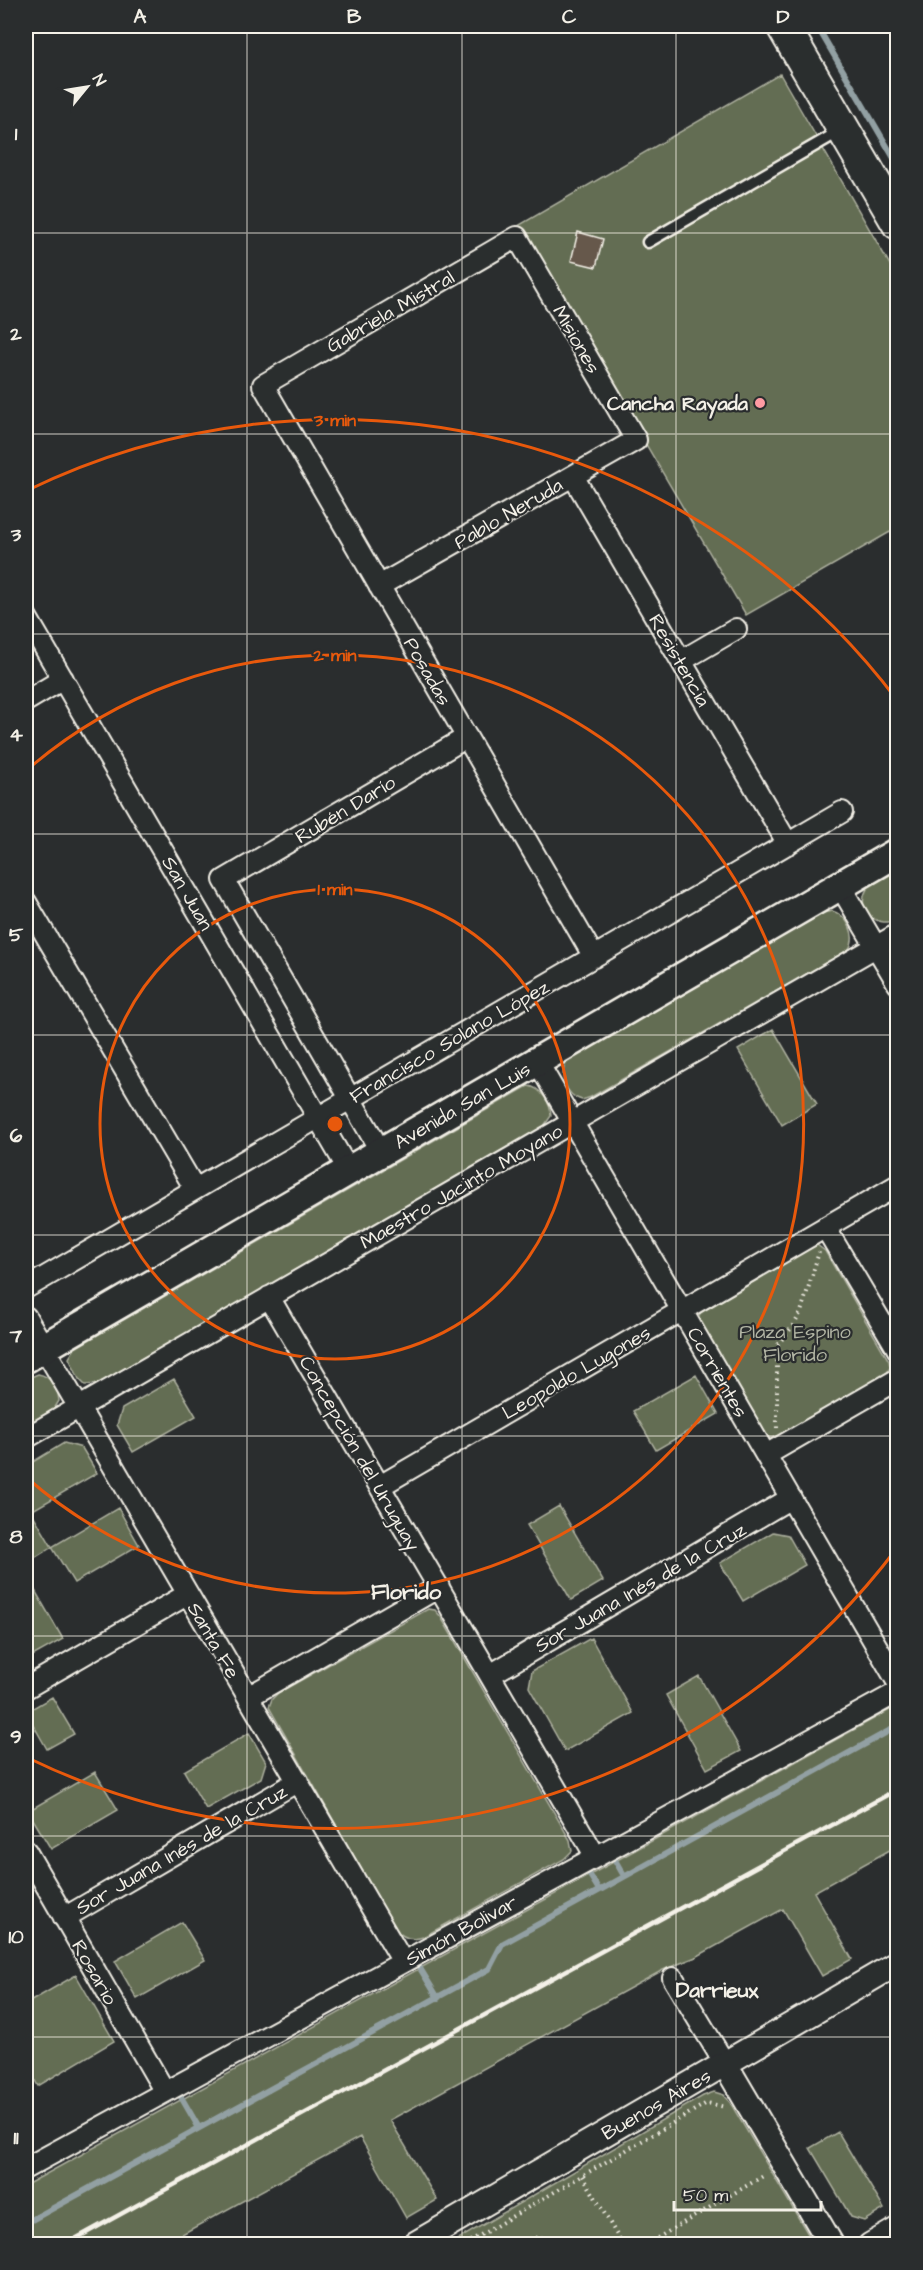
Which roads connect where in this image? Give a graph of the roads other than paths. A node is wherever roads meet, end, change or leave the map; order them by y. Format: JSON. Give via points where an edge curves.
{"nodes":[{"id":1,"x":783,"y":26,"type":"edge"},
{"id":2,"x":843,"y":129,"type":"junction"},
{"id":3,"x":897,"y":223,"type":"edge"},
{"id":4,"x":517,"y":237,"type":"joint"},
{"id":5,"x":648,"y":242,"type":"dead end"},
{"id":6,"x":263,"y":385,"type":"joint"},
{"id":7,"x":636,"y":440,"type":"joint"},
{"id":8,"x":573,"y":476,"type":"junction"},
{"id":9,"x":379,"y":586,"type":"junction"},
{"id":10,"x":26,"y":616,"type":"edge"},
{"id":11,"x":736,"y":629,"type":"dead end"},
{"id":12,"x":681,"y":661,"type":"junction"},
{"id":13,"x":63,"y":679,"type":"junction"},
{"id":14,"x":26,"y":701,"type":"edge"},
{"id":15,"x":467,"y":737,"type":"junction"},
{"id":16,"x":842,"y":812,"type":"dead end"},
{"id":17,"x":788,"y":844,"type":"junction"},
{"id":18,"x":897,"y":852,"type":"edge"},
{"id":19,"x":224,"y":880,"type":"joint"},
{"id":20,"x":840,"y":886,"type":"junction"},
{"id":21,"x":26,"y":902,"type":"edge"},
{"id":22,"x":897,"y":934,"type":"edge"},
{"id":23,"x":876,"y":947,"type":"junction"},
{"id":24,"x":594,"y":957,"type":"junction"},
{"id":25,"x":897,"y":984,"type":"edge"},
{"id":26,"x":537,"y":1061,"type":"junction"},
{"id":27,"x":350,"y":1098,"type":"junction"},
{"id":28,"x":318,"y":1117,"type":"junction"},
{"id":29,"x":573,"y":1122,"type":"junction"},
{"id":30,"x":381,"y":1152,"type":"junction"},
{"id":31,"x":349,"y":1171,"type":"junction"},
{"id":32,"x":897,"y":1185,"type":"edge"},
{"id":33,"x":195,"y":1189,"type":"junction"},
{"id":34,"x":825,"y":1227,"type":"junction"},
{"id":35,"x":26,"y":1288,"type":"edge"},
{"id":36,"x":270,"y":1297,"type":"junction"},
{"id":37,"x":682,"y":1310,"type":"junction"},
{"id":38,"x":26,"y":1317,"type":"edge"},
{"id":39,"x":897,"y":1350,"type":"edge"},
{"id":40,"x":34,"y":1353,"type":"edge"},
{"id":41,"x":897,"y":1379,"type":"edge"},
{"id":42,"x":78,"y":1407,"type":"junction"},
{"id":43,"x":26,"y":1438,"type":"edge"},
{"id":44,"x":766,"y":1455,"type":"junction"},
{"id":45,"x":380,"y":1486,"type":"junction"},
{"id":46,"x":791,"y":1498,"type":"junction"},
{"id":47,"x":439,"y":1587,"type":"junction"},
{"id":48,"x":188,"y":1594,"type":"junction"},
{"id":49,"x":490,"y":1675,"type":"junction"},
{"id":50,"x":897,"y":1683,"type":"edge"},
{"id":51,"x":26,"y":1688,"type":"edge"},
{"id":52,"x":897,"y":1692,"type":"edge"},
{"id":53,"x":248,"y":1697,"type":"junction"},
{"id":54,"x":298,"y":1781,"type":"junction"},
{"id":55,"x":26,"y":1851,"type":"edge"},
{"id":56,"x":596,"y":1857,"type":"junction"},
{"id":57,"x":64,"y":1918,"type":"junction"},
{"id":58,"x":403,"y":1962,"type":"junction"},
{"id":59,"x":897,"y":1964,"type":"edge"},
{"id":60,"x":673,"y":1978,"type":"dead end"},
{"id":61,"x":725,"y":2064,"type":"junction"},
{"id":62,"x":165,"y":2092,"type":"junction"},
{"id":63,"x":26,"y":2168,"type":"edge"},
{"id":64,"x":897,"y":2228,"type":"edge"},
{"id":65,"x":415,"y":2244,"type":"edge"},
{"id":66,"x":831,"y":2244,"type":"edge"},
{"id":67,"x":869,"y":2244,"type":"edge"}],
"edges":[{"from":1,"to":2,"type":"main road"},
{"from":2,"to":3,"type":"main road"},
{"from":2,"to":5,"type":"lane"},
{"from":4,"to":6,"type":"street","name":"Gabriela Mistral"},
{"from":4,"to":7,"type":"street","name":"Misiones"},
{"from":6,"to":9,"type":"street","name":"Posadas"},
{"from":7,"to":8,"type":"street","name":"Pablo Neruda"},
{"from":8,"to":9,"type":"street","name":"Pablo Neruda"},
{"from":8,"to":12,"type":"street","name":"Resistencia"},
{"from":9,"to":15,"type":"street","name":"Posadas"},
{"from":10,"to":13,"type":"street","name":"San Juan"},
{"from":11,"to":12,"type":"street"},
{"from":12,"to":17,"type":"street","name":"Resistencia"},
{"from":13,"to":14,"type":"street"},
{"from":13,"to":28,"type":"street","name":"San Juan"},
{"from":15,"to":19,"type":"street","name":"Rubén Darío"},
{"from":15,"to":24,"type":"street","name":"Posadas"},
{"from":16,"to":17,"type":"street","name":"Francisco Solano López"},
{"from":17,"to":24,"type":"street","name":"Francisco Solano López"},
{"from":18,"to":20,"type":"main road","name":"Avenida San Luis"},
{"from":19,"to":27,"type":"street","name":"San Juan"},
{"from":20,"to":23,"type":"street"},
{"from":20,"to":26,"type":"main road","name":"Avenida San Luis"},
{"from":21,"to":33,"type":"street"},
{"from":22,"to":23,"type":"street","name":"Maestro Jacinto Moyano"},
{"from":23,"to":25,"type":"street"},
{"from":23,"to":29,"type":"street","name":"Maestro Jacinto Moyano"},
{"from":24,"to":27,"type":"street","name":"Francisco Solano López"},
{"from":26,"to":29,"type":"street","name":"Corrientes"},
{"from":26,"to":30,"type":"main road","name":"Avenida San Luis"},
{"from":27,"to":28,"type":"street","name":"Francisco Solano López"},
{"from":27,"to":30,"type":"street","name":"San Juan"},
{"from":28,"to":31,"type":"street","name":"San Juan"},
{"from":28,"to":33,"type":"street","name":"Francisco Solano López"},
{"from":29,"to":36,"type":"street","name":"Maestro Jacinto Moyano"},
{"from":29,"to":37,"type":"street","name":"Corrientes"},
{"from":30,"to":31,"type":"main road","name":"Avenida San Luis"},
{"from":31,"to":40,"type":"main road","name":"Avenida San Luis"},
{"from":32,"to":34,"type":"street","name":"Leopoldo Lugones"},
{"from":33,"to":35,"type":"street","name":"Francisco Solano López"},
{"from":34,"to":37,"type":"street","name":"Leopoldo Lugones"},
{"from":34,"to":39,"type":"street"},
{"from":36,"to":42,"type":"street","name":"Maestro Jacinto Moyano"},
{"from":36,"to":45,"type":"street","name":"Concepción del Uruguay"},
{"from":37,"to":44,"type":"street","name":"Corrientes"},
{"from":37,"to":45,"type":"street","name":"Leopoldo Lugones"},
{"from":38,"to":40,"type":"street","name":"Santa Fe"},
{"from":40,"to":42,"type":"street","name":"Santa Fe"},
{"from":41,"to":44,"type":"street"},
{"from":42,"to":43,"type":"street","name":"Maestro Jacinto Moyano"},
{"from":42,"to":48,"type":"street","name":"Santa Fe"},
{"from":44,"to":46,"type":"street","name":"Corrientes"},
{"from":45,"to":47,"type":"street","name":"Concepción del Uruguay"},
{"from":46,"to":49,"type":"street","name":"Sor Juana Inés de la Cruz"},
{"from":46,"to":50,"type":"street","name":"Corrientes"},
{"from":47,"to":49,"type":"street","name":"Concepción del Uruguay"},
{"from":47,"to":53,"type":"street"},
{"from":48,"to":51,"type":"street"},
{"from":48,"to":53,"type":"street","name":"Santa Fe"},
{"from":49,"to":56,"type":"street","name":"Concepción del Uruguay"},
{"from":52,"to":56,"type":"street","name":"Simón Bolivar"},
{"from":53,"to":54,"type":"street","name":"Santa Fe"},
{"from":54,"to":57,"type":"street","name":"Sor Juana Inés de la Cruz"},
{"from":54,"to":58,"type":"street","name":"Santa Fe"},
{"from":55,"to":57,"type":"street","name":"Rosario"},
{"from":56,"to":58,"type":"street","name":"Simón Bolivar"},
{"from":57,"to":62,"type":"street","name":"Rosario"},
{"from":58,"to":62,"type":"street","name":"Simón Bolivar"},
{"from":59,"to":61,"type":"street","name":"Buenos Aires"},
{"from":60,"to":61,"type":"street"},
{"from":61,"to":65,"type":"street","name":"Buenos Aires"},
{"from":61,"to":66,"type":"street"},
{"from":62,"to":63,"type":"street","name":"Simón Bolivar"},
{"from":64,"to":67,"type":"street"}]}
